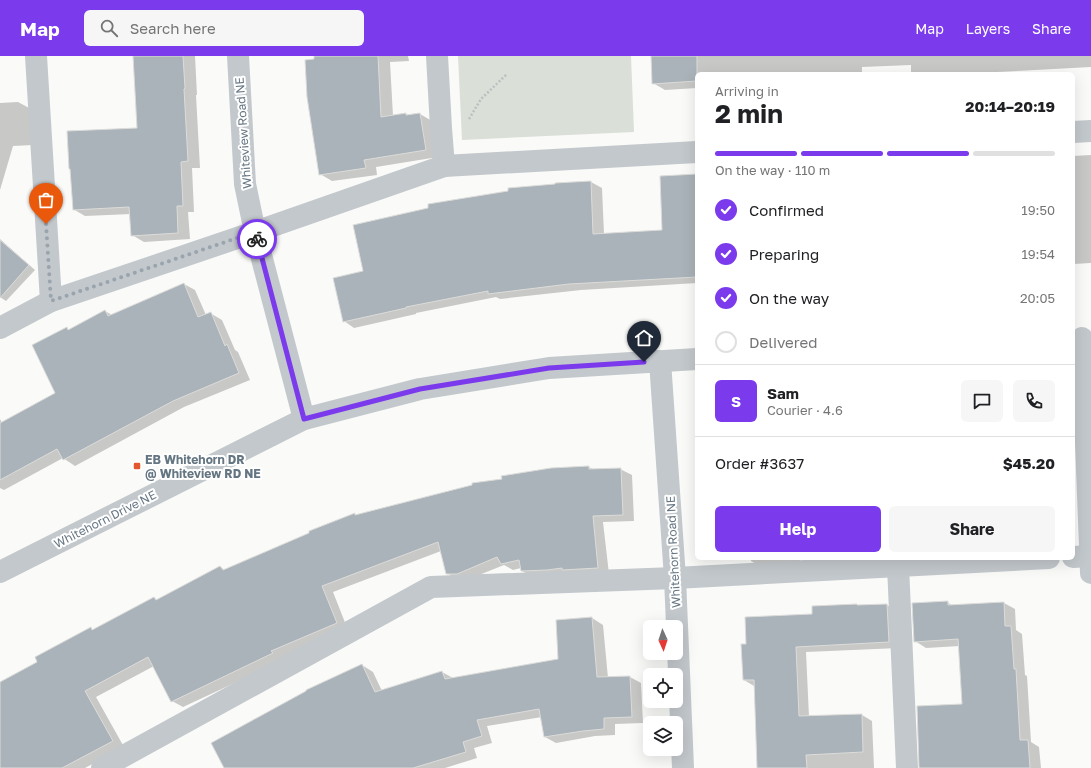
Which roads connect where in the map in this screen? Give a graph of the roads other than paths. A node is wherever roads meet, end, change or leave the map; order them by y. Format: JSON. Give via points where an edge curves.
{"nodes":[{"id":1,"x":36,"y":56,"type":"edge"},
{"id":2,"x":238,"y":56,"type":"edge"},
{"id":3,"x":437,"y":56,"type":"edge"},
{"id":4,"x":1091,"y":131,"type":"edge"},
{"id":5,"x":1075,"y":132,"type":"edge"},
{"id":6,"x":695,"y":152,"type":"edge"},
{"id":7,"x":444,"y":166,"type":"junction"},
{"id":8,"x":255,"y":232,"type":"junction"},
{"id":9,"x":51,"y":301,"type":"junction"},
{"id":10,"x":0,"y":328,"type":"edge"},
{"id":11,"x":1082,"y":338,"type":"edge"},
{"id":12,"x":695,"y":359,"type":"edge"},
{"id":13,"x":660,"y":361,"type":"junction"},
{"id":14,"x":304,"y":419,"type":"junction"},
{"id":15,"x":1011,"y":560,"type":"edge"},
{"id":16,"x":1086,"y":560,"type":"edge"},
{"id":17,"x":898,"y":566,"type":"junction"},
{"id":18,"x":0,"y":572,"type":"edge"},
{"id":19,"x":675,"y":578,"type":"junction"},
{"id":20,"x":102,"y":768,"type":"edge"},
{"id":21,"x":683,"y":768,"type":"edge"},
{"id":22,"x":907,"y":768,"type":"edge"}],
"edges":[{"from":1,"to":9,"type":"street"},
{"from":2,"to":8,"type":"street","name":"Whiteview Road NE","via":[[245,184]]},
{"from":3,"to":7,"type":"street"},
{"from":4,"to":5,"type":"street"},
{"from":6,"to":7,"type":"street"},
{"from":7,"to":8,"type":"street"},
{"from":8,"to":9,"type":"street"},
{"from":8,"to":14,"type":"street","name":"Whiteview Road NE"},
{"from":9,"to":10,"type":"street"},
{"from":11,"to":16,"type":"street"},
{"from":12,"to":13,"type":"street","name":"Whitehorn Drive NE"},
{"from":13,"to":14,"type":"street","name":"Whitehorn Drive NE","via":[[549,368],[420,389]]},
{"from":13,"to":19,"type":"street","name":"Whitehorn Road NE"},
{"from":14,"to":18,"type":"street","name":"Whitehorn Drive NE"},
{"from":15,"to":17,"type":"street"},
{"from":17,"to":19,"type":"street"},
{"from":17,"to":22,"type":"street"},
{"from":19,"to":20,"type":"street","via":[[431,587]]},
{"from":19,"to":21,"type":"street","name":"Whitehorn Road NE"}]}
